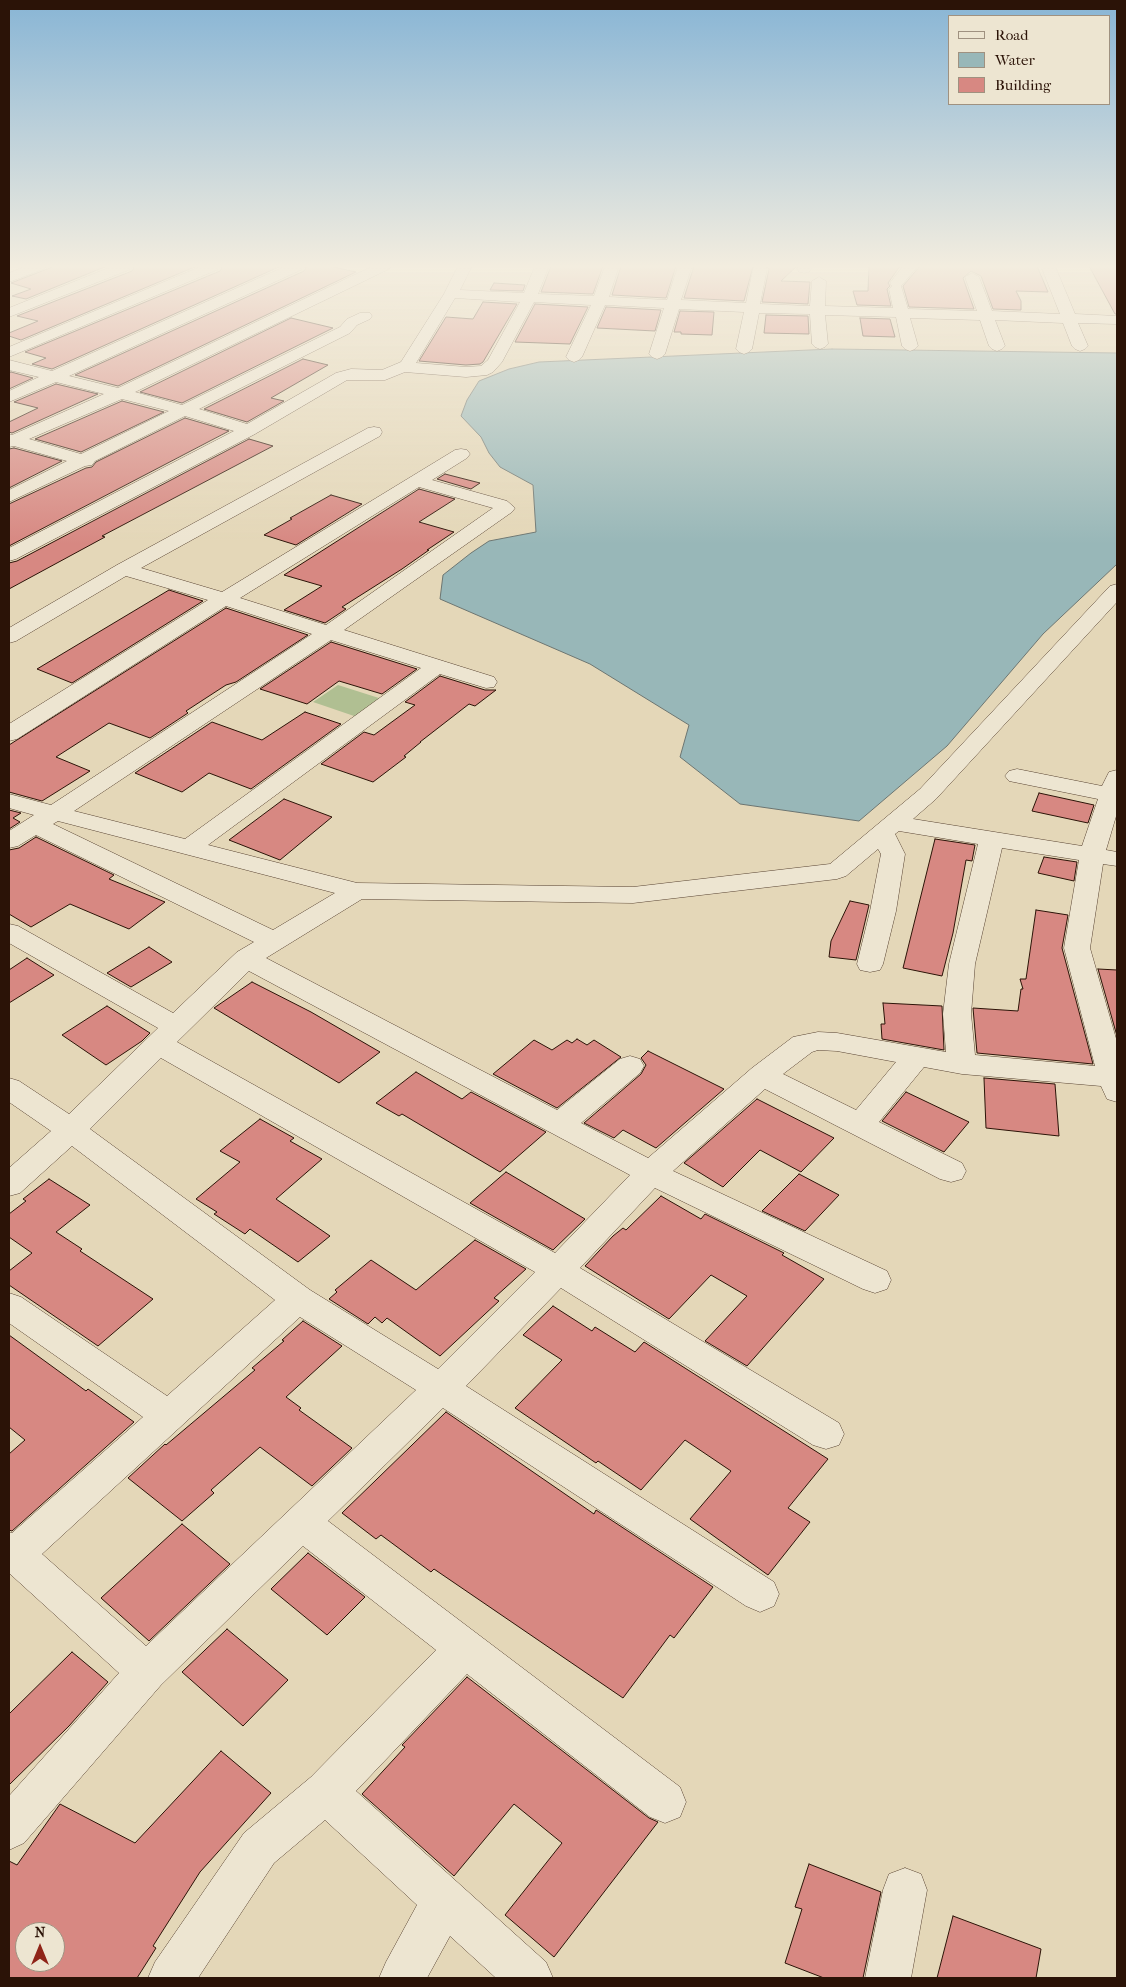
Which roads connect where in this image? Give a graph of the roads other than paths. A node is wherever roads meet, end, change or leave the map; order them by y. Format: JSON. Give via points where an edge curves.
{"nodes":[{"id":1,"x":92,"y":359,"type":"edge"},
{"id":2,"x":191,"y":359,"type":"edge"},
{"id":3,"x":287,"y":359,"type":"edge"},
{"id":4,"x":410,"y":359,"type":"edge"},
{"id":5,"x":496,"y":359,"type":"edge"},
{"id":6,"x":9,"y":365,"type":"edge"},
{"id":7,"x":402,"y":367,"type":"junction"},
{"id":8,"x":52,"y":377,"type":"junction"},
{"id":9,"x":119,"y":394,"type":"junction"},
{"id":10,"x":9,"y":397,"type":"edge"},
{"id":11,"x":184,"y":410,"type":"junction"},
{"id":12,"x":249,"y":430,"type":"junction"},
{"id":13,"x":374,"y":432,"type":"dead end"},
{"id":14,"x":10,"y":440,"type":"edge"},
{"id":15,"x":461,"y":454,"type":"dead end"},
{"id":16,"x":86,"y":461,"type":"junction"},
{"id":17,"x":417,"y":481,"type":"junction"},
{"id":18,"x":9,"y":497,"type":"edge"},
{"id":19,"x":9,"y":555,"type":"edge"},
{"id":20,"x":124,"y":569,"type":"junction"},
{"id":21,"x":1117,"y":590,"type":"edge"},
{"id":22,"x":224,"y":599,"type":"junction"},
{"id":23,"x":328,"y":633,"type":"junction"},
{"id":24,"x":9,"y":637,"type":"edge"},
{"id":25,"x":436,"y":667,"type":"junction"},
{"id":26,"x":486,"y":682,"type":"dead end"},
{"id":27,"x":9,"y":734,"type":"edge"},
{"id":28,"x":1017,"y":776,"type":"dead end"},
{"id":29,"x":1114,"y":786,"type":"edge"},
{"id":30,"x":9,"y":801,"type":"edge"},
{"id":31,"x":46,"y":818,"type":"junction"},
{"id":32,"x":888,"y":828,"type":"junction"},
{"id":33,"x":992,"y":839,"type":"junction"},
{"id":34,"x":9,"y":841,"type":"edge"},
{"id":35,"x":190,"y":847,"type":"junction"},
{"id":36,"x":1105,"y":857,"type":"edge"},
{"id":37,"x":357,"y":891,"type":"junction"},
{"id":38,"x":9,"y":932,"type":"edge"},
{"id":39,"x":273,"y":941,"type":"junction"},
{"id":40,"x":246,"y":958,"type":"junction"},
{"id":41,"x":870,"y":964,"type":"dead end"},
{"id":42,"x":167,"y":1035,"type":"junction"},
{"id":43,"x":917,"y":1056,"type":"junction"},
{"id":44,"x":962,"y":1064,"type":"junction"},
{"id":45,"x":630,"y":1066,"type":"dead end"},
{"id":46,"x":762,"y":1075,"type":"junction"},
{"id":47,"x":1116,"y":1083,"type":"edge"},
{"id":48,"x":9,"y":1088,"type":"edge"},
{"id":49,"x":560,"y":1124,"type":"junction"},
{"id":50,"x":860,"y":1125,"type":"junction"},
{"id":51,"x":71,"y":1130,"type":"junction"},
{"id":52,"x":951,"y":1171,"type":"dead end"},
{"id":53,"x":651,"y":1173,"type":"junction"},
{"id":54,"x":9,"y":1185,"type":"edge"},
{"id":55,"x":558,"y":1270,"type":"junction"},
{"id":56,"x":875,"y":1280,"type":"dead end"},
{"id":57,"x":298,"y":1299,"type":"junction"},
{"id":58,"x":9,"y":1306,"type":"edge"},
{"id":59,"x":441,"y":1388,"type":"junction"},
{"id":60,"x":168,"y":1416,"type":"junction"},
{"id":61,"x":826,"y":1434,"type":"dead end"},
{"id":62,"x":302,"y":1523,"type":"junction"},
{"id":63,"x":12,"y":1552,"type":"edge"},
{"id":64,"x":760,"y":1594,"type":"dead end"},
{"id":65,"x":465,"y":1648,"type":"junction"},
{"id":66,"x":147,"y":1672,"type":"junction"},
{"id":67,"x":326,"y":1792,"type":"junction"},
{"id":68,"x":665,"y":1802,"type":"dead end"},
{"id":69,"x":9,"y":1828,"type":"edge"},
{"id":70,"x":905,"y":1890,"type":"dead end"},
{"id":71,"x":444,"y":1900,"type":"junction"},
{"id":72,"x":171,"y":1978,"type":"edge"},
{"id":73,"x":402,"y":1978,"type":"edge"},
{"id":74,"x":530,"y":1978,"type":"edge"},
{"id":75,"x":888,"y":1978,"type":"edge"}],
"edges":[{"from":1,"to":8,"type":"street"},
{"from":2,"to":9,"type":"street"},
{"from":3,"to":11,"type":"street"},
{"from":4,"to":7,"type":"street"},
{"from":5,"to":7,"type":"street","via":[[481,372]]},
{"from":6,"to":8,"type":"street"},
{"from":7,"to":12,"type":"street","via":[[385,375],[342,376]]},
{"from":8,"to":9,"type":"street"},
{"from":8,"to":10,"type":"street"},
{"from":9,"to":11,"type":"street"},
{"from":9,"to":14,"type":"street"},
{"from":11,"to":12,"type":"street"},
{"from":11,"to":16,"type":"street"},
{"from":12,"to":19,"type":"street"},
{"from":13,"to":20,"type":"street"},
{"from":14,"to":16,"type":"street"},
{"from":15,"to":17,"type":"street"},
{"from":16,"to":18,"type":"street"},
{"from":17,"to":22,"type":"street"},
{"from":17,"to":23,"type":"street","via":[[506,508]]},
{"from":20,"to":22,"type":"street"},
{"from":20,"to":24,"type":"street"},
{"from":21,"to":32,"type":"street","via":[[928,794]]},
{"from":22,"to":23,"type":"street"},
{"from":22,"to":27,"type":"street"},
{"from":23,"to":25,"type":"street"},
{"from":23,"to":31,"type":"street"},
{"from":25,"to":26,"type":"street"},
{"from":25,"to":35,"type":"street"},
{"from":28,"to":29,"type":"street"},
{"from":29,"to":36,"type":"street"},
{"from":30,"to":31,"type":"street"},
{"from":31,"to":34,"type":"street"},
{"from":31,"to":35,"type":"street"},
{"from":31,"to":39,"type":"street"},
{"from":32,"to":33,"type":"street"},
{"from":32,"to":37,"type":"street","via":[[837,871],[634,894]]},
{"from":32,"to":41,"type":"street","via":[[893,854]]},
{"from":33,"to":36,"type":"street"},
{"from":33,"to":44,"type":"street","via":[[962,964],[957,1014]]},
{"from":35,"to":37,"type":"street"},
{"from":36,"to":47,"type":"street","via":[[1077,948]]},
{"from":37,"to":39,"type":"street"},
{"from":38,"to":42,"type":"street"},
{"from":39,"to":40,"type":"street"},
{"from":40,"to":42,"type":"street"},
{"from":40,"to":49,"type":"street"},
{"from":42,"to":51,"type":"street"},
{"from":42,"to":55,"type":"street"},
{"from":43,"to":44,"type":"street"},
{"from":43,"to":46,"type":"street","via":[[818,1040],[803,1044]]},
{"from":43,"to":50,"type":"street"},
{"from":44,"to":47,"type":"street"},
{"from":45,"to":49,"type":"street"},
{"from":46,"to":50,"type":"street"},
{"from":46,"to":53,"type":"street"},
{"from":48,"to":51,"type":"street"},
{"from":49,"to":53,"type":"street"},
{"from":50,"to":52,"type":"street"},
{"from":51,"to":54,"type":"street"},
{"from":51,"to":57,"type":"street"},
{"from":53,"to":55,"type":"street"},
{"from":53,"to":56,"type":"street"},
{"from":55,"to":59,"type":"street"},
{"from":55,"to":61,"type":"street"},
{"from":57,"to":59,"type":"street"},
{"from":57,"to":60,"type":"street"},
{"from":58,"to":60,"type":"street"},
{"from":59,"to":62,"type":"street"},
{"from":59,"to":64,"type":"street"},
{"from":60,"to":63,"type":"street"},
{"from":62,"to":65,"type":"street"},
{"from":62,"to":66,"type":"street"},
{"from":63,"to":66,"type":"street"},
{"from":65,"to":67,"type":"street"},
{"from":65,"to":68,"type":"street"},
{"from":66,"to":69,"type":"street"},
{"from":67,"to":71,"type":"street"},
{"from":67,"to":72,"type":"street","via":[[259,1848]]},
{"from":70,"to":75,"type":"street"},
{"from":71,"to":73,"type":"street"},
{"from":71,"to":74,"type":"street"}]}
